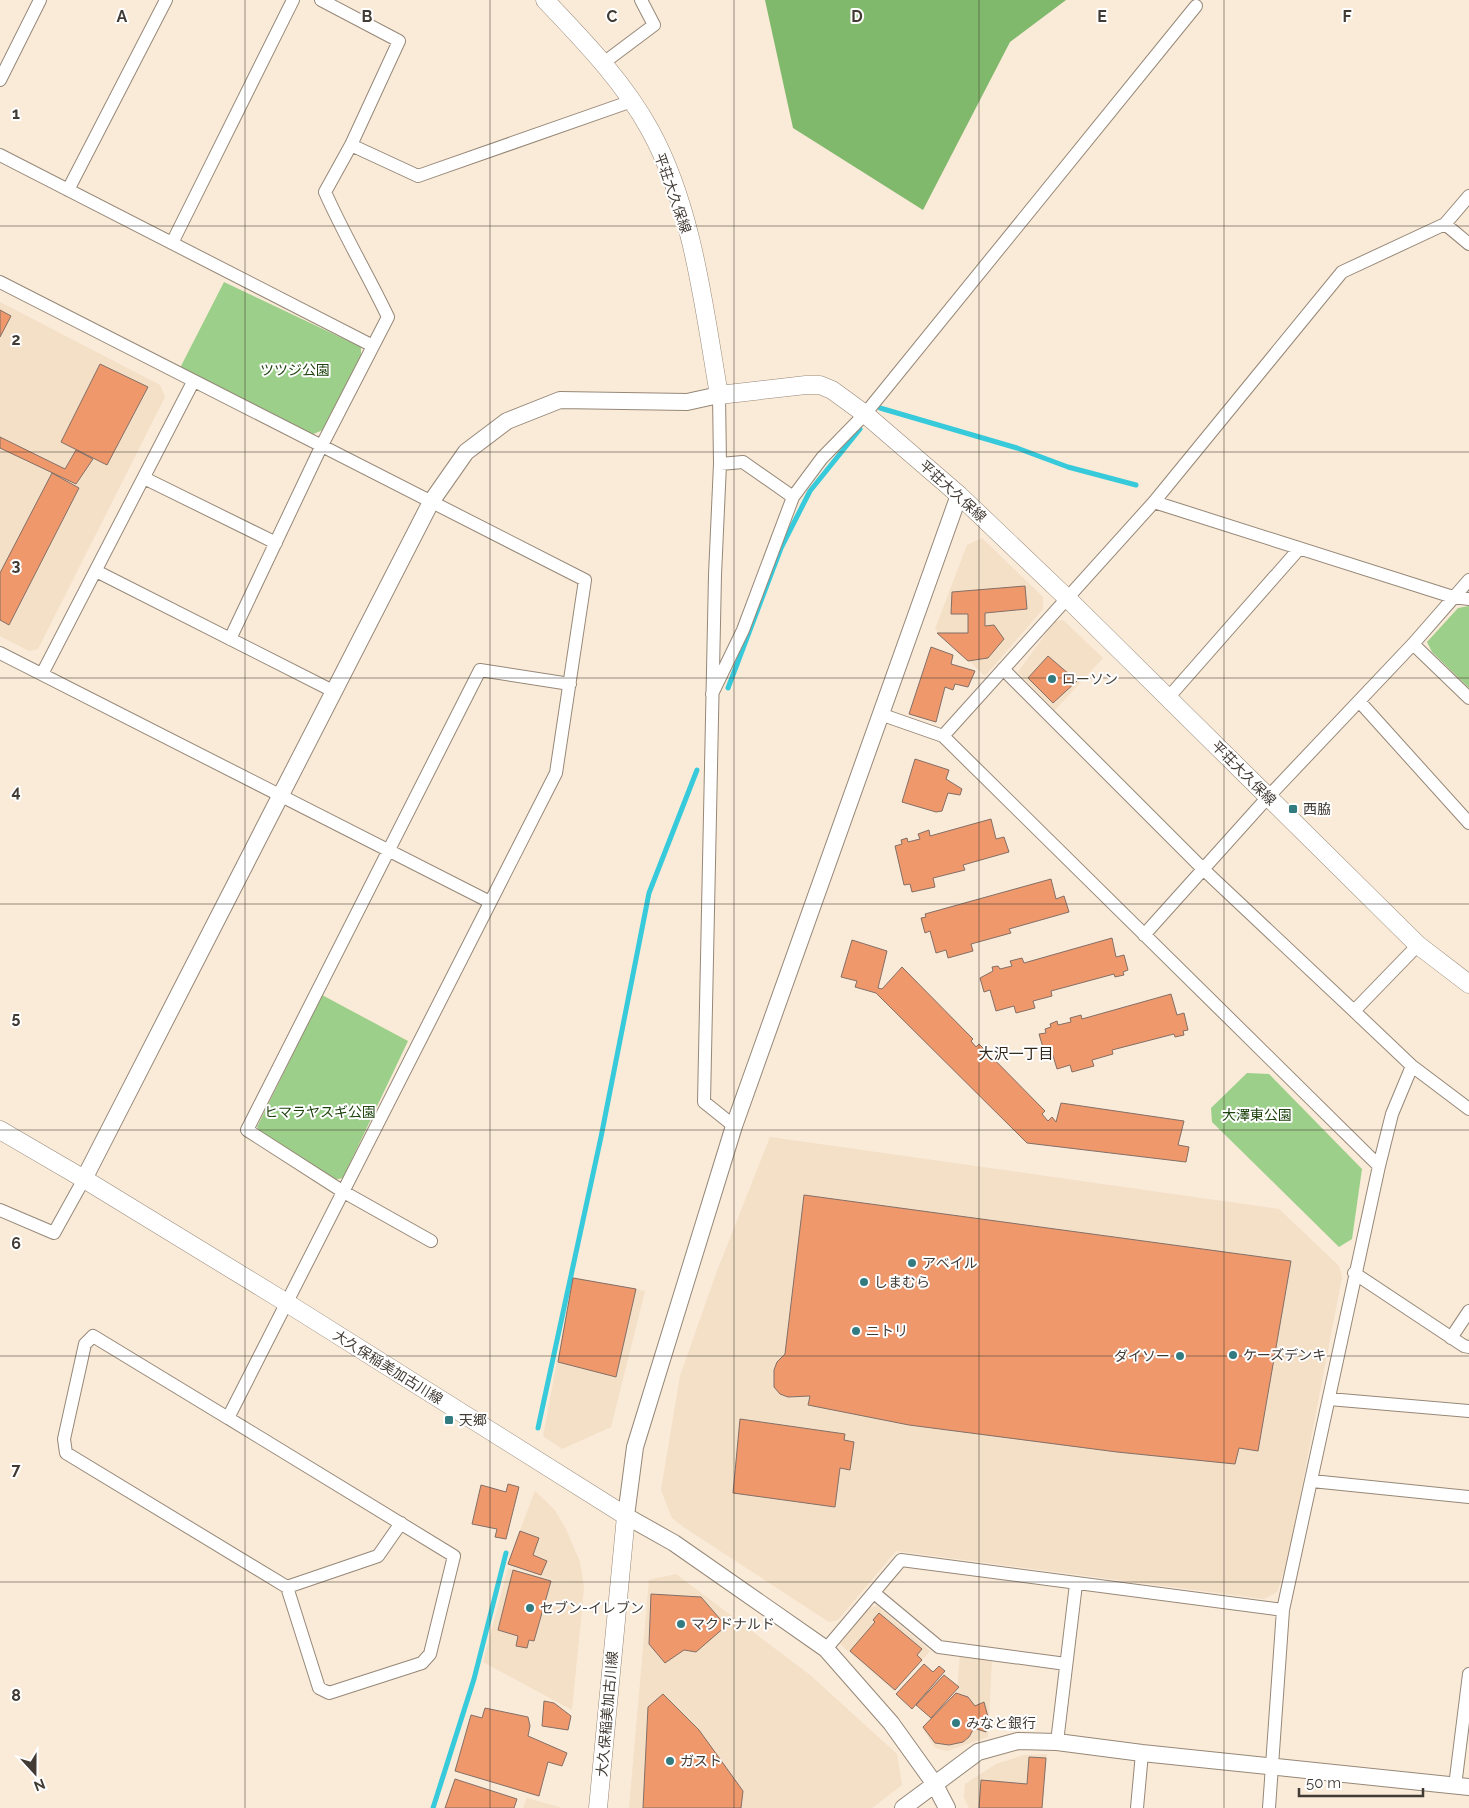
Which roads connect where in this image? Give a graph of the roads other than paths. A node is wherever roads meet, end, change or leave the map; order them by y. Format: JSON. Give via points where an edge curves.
{"nodes":[{"id":1,"x":40,"y":0,"type":"edge"},
{"id":2,"x":166,"y":0,"type":"edge"},
{"id":3,"x":293,"y":0,"type":"edge"},
{"id":4,"x":320,"y":0,"type":"edge"},
{"id":5,"x":546,"y":0,"type":"edge"},
{"id":6,"x":641,"y":0,"type":"edge"},
{"id":7,"x":1196,"y":6,"type":"dead end"},
{"id":8,"x":602,"y":64,"type":"junction"},
{"id":9,"x":0,"y":80,"type":"edge"},
{"id":10,"x":632,"y":101,"type":"junction"},
{"id":11,"x":351,"y":145,"type":"junction"},
{"id":12,"x":0,"y":155,"type":"edge"},
{"id":13,"x":68,"y":190,"type":"junction"},
{"id":14,"x":1469,"y":196,"type":"edge"},
{"id":15,"x":1445,"y":224,"type":"junction"},
{"id":16,"x":172,"y":243,"type":"junction"},
{"id":17,"x":1469,"y":244,"type":"edge"},
{"id":18,"x":0,"y":282,"type":"edge"},
{"id":19,"x":373,"y":346,"type":"junction"},
{"id":20,"x":193,"y":382,"type":"junction"},
{"id":21,"x":719,"y":394,"type":"junction"},
{"id":22,"x":865,"y":414,"type":"junction"},
{"id":23,"x":321,"y":447,"type":"junction"},
{"id":24,"x":720,"y":464,"type":"junction"},
{"id":25,"x":144,"y":478,"type":"junction"},
{"id":26,"x":959,"y":495,"type":"junction"},
{"id":27,"x":793,"y":497,"type":"junction"},
{"id":28,"x":431,"y":502,"type":"junction"},
{"id":29,"x":1154,"y":502,"type":"junction"},
{"id":30,"x":276,"y":543,"type":"junction"},
{"id":31,"x":1299,"y":549,"type":"junction"},
{"id":32,"x":96,"y":571,"type":"junction"},
{"id":33,"x":1469,"y":580,"type":"edge"},
{"id":34,"x":1453,"y":597,"type":"junction"},
{"id":35,"x":1068,"y":599,"type":"junction"},
{"id":36,"x":1469,"y":599,"type":"edge"},
{"id":37,"x":230,"y":639,"type":"junction"},
{"id":38,"x":1413,"y":644,"type":"junction"},
{"id":39,"x":0,"y":653,"type":"edge"},
{"id":40,"x":1003,"y":669,"type":"junction"},
{"id":41,"x":42,"y":674,"type":"junction"},
{"id":42,"x":570,"y":684,"type":"junction"},
{"id":43,"x":333,"y":691,"type":"junction"},
{"id":44,"x":712,"y":694,"type":"junction"},
{"id":45,"x":1168,"y":698,"type":"junction"},
{"id":46,"x":1469,"y":698,"type":"edge"},
{"id":47,"x":1359,"y":701,"type":"junction"},
{"id":48,"x":880,"y":714,"type":"junction"},
{"id":49,"x":944,"y":736,"type":"junction"},
{"id":50,"x":279,"y":796,"type":"junction"},
{"id":51,"x":1268,"y":796,"type":"junction"},
{"id":52,"x":1469,"y":823,"type":"edge"},
{"id":53,"x":390,"y":849,"type":"junction"},
{"id":54,"x":1203,"y":869,"type":"junction"},
{"id":55,"x":490,"y":902,"type":"junction"},
{"id":56,"x":1144,"y":935,"type":"junction"},
{"id":57,"x":1418,"y":945,"type":"junction"},
{"id":58,"x":1469,"y":984,"type":"edge"},
{"id":59,"x":1354,"y":1011,"type":"junction"},
{"id":60,"x":1412,"y":1066,"type":"junction"},
{"id":61,"x":1469,"y":1109,"type":"edge"},
{"id":62,"x":734,"y":1126,"type":"junction"},
{"id":63,"x":0,"y":1130,"type":"edge"},
{"id":64,"x":1379,"y":1166,"type":"junction"},
{"id":65,"x":84,"y":1179,"type":"junction"},
{"id":66,"x":342,"y":1191,"type":"junction"},
{"id":67,"x":0,"y":1210,"type":"edge"},
{"id":68,"x":431,"y":1241,"type":"dead end"},
{"id":69,"x":1354,"y":1273,"type":"junction"},
{"id":70,"x":287,"y":1304,"type":"junction"},
{"id":71,"x":1469,"y":1312,"type":"edge"},
{"id":72,"x":1451,"y":1338,"type":"junction"},
{"id":73,"x":1469,"y":1348,"type":"edge"},
{"id":74,"x":1329,"y":1399,"type":"junction"},
{"id":75,"x":1469,"y":1411,"type":"edge"},
{"id":76,"x":228,"y":1418,"type":"junction"},
{"id":77,"x":1312,"y":1481,"type":"junction"},
{"id":78,"x":1469,"y":1497,"type":"edge"},
{"id":79,"x":626,"y":1516,"type":"junction"},
{"id":80,"x":401,"y":1523,"type":"junction"},
{"id":81,"x":1076,"y":1584,"type":"junction"},
{"id":82,"x":287,"y":1588,"type":"junction"},
{"id":83,"x":874,"y":1592,"type":"junction"},
{"id":84,"x":1283,"y":1610,"type":"junction"},
{"id":85,"x":826,"y":1649,"type":"junction"},
{"id":86,"x":1066,"y":1664,"type":"junction"},
{"id":87,"x":1469,"y":1674,"type":"edge"},
{"id":88,"x":1057,"y":1742,"type":"junction"},
{"id":89,"x":1142,"y":1753,"type":"junction"},
{"id":90,"x":1270,"y":1766,"type":"junction"},
{"id":91,"x":934,"y":1783,"type":"junction"},
{"id":92,"x":1462,"y":1787,"type":"edge"},
{"id":93,"x":598,"y":1808,"type":"edge"},
{"id":94,"x":903,"y":1808,"type":"edge"},
{"id":95,"x":946,"y":1808,"type":"edge"},
{"id":96,"x":1137,"y":1808,"type":"edge"},
{"id":97,"x":1269,"y":1808,"type":"edge"}],
"edges":[{"from":1,"to":9,"type":"street"},
{"from":2,"to":13,"type":"street"},
{"from":3,"to":16,"type":"street"},
{"from":4,"to":11,"type":"street","via":[[399,41]]},
{"from":5,"to":8,"type":"main road","name":"平荘大久保線"},
{"from":6,"to":8,"type":"street","via":[[654,24]]},
{"from":7,"to":22,"type":"street"},
{"from":8,"to":10,"type":"main road","name":"平荘大久保線"},
{"from":10,"to":11,"type":"street","via":[[418,176]]},
{"from":10,"to":21,"type":"main road","name":"平荘大久保線","via":[[651,131],[682,211],[702,294]]},
{"from":11,"to":19,"type":"street","via":[[325,192],[388,317]]},
{"from":12,"to":13,"type":"street"},
{"from":13,"to":16,"type":"street"},
{"from":14,"to":15,"type":"street"},
{"from":15,"to":17,"type":"street"},
{"from":15,"to":29,"type":"street","via":[[1342,272]]},
{"from":16,"to":19,"type":"street"},
{"from":18,"to":20,"type":"street"},
{"from":19,"to":23,"type":"street"},
{"from":20,"to":23,"type":"street"},
{"from":20,"to":25,"type":"street"},
{"from":21,"to":22,"type":"main road","name":"平荘大久保線","via":[[820,385]]},
{"from":21,"to":24,"type":"street"},
{"from":21,"to":28,"type":"street","via":[[687,402],[560,400],[507,421],[466,452]]},
{"from":22,"to":26,"type":"main road","name":"平荘大久保線"},
{"from":22,"to":27,"type":"street","via":[[822,458]]},
{"from":23,"to":28,"type":"street"},
{"from":23,"to":30,"type":"street"},
{"from":24,"to":27,"type":"street","via":[[743,462]]},
{"from":24,"to":44,"type":"street"},
{"from":25,"to":30,"type":"street"},
{"from":25,"to":32,"type":"street"},
{"from":26,"to":35,"type":"main road","name":"平荘大久保線"},
{"from":26,"to":48,"type":"street"},
{"from":27,"to":44,"type":"street","via":[[743,630]]},
{"from":28,"to":42,"type":"street","via":[[585,580]]},
{"from":28,"to":43,"type":"street"},
{"from":29,"to":31,"type":"street"},
{"from":29,"to":35,"type":"street"},
{"from":30,"to":37,"type":"street"},
{"from":31,"to":34,"type":"street"},
{"from":31,"to":45,"type":"street"},
{"from":32,"to":37,"type":"street"},
{"from":32,"to":41,"type":"street"},
{"from":33,"to":34,"type":"street"},
{"from":34,"to":36,"type":"street"},
{"from":34,"to":38,"type":"street"},
{"from":35,"to":40,"type":"street"},
{"from":35,"to":45,"type":"main road","name":"平荘大久保線"},
{"from":37,"to":43,"type":"street"},
{"from":38,"to":46,"type":"street"},
{"from":38,"to":47,"type":"street"},
{"from":39,"to":41,"type":"street"},
{"from":40,"to":49,"type":"street"},
{"from":40,"to":54,"type":"street"},
{"from":41,"to":50,"type":"street"},
{"from":42,"to":53,"type":"street","via":[[480,670]]},
{"from":42,"to":55,"type":"street","via":[[556,773]]},
{"from":43,"to":50,"type":"street"},
{"from":44,"to":62,"type":"street","via":[[704,1102]]},
{"from":45,"to":51,"type":"main road","name":"平荘大久保線"},
{"from":47,"to":51,"type":"street"},
{"from":47,"to":52,"type":"street"},
{"from":48,"to":49,"type":"street"},
{"from":48,"to":62,"type":"street"},
{"from":49,"to":56,"type":"street"},
{"from":50,"to":53,"type":"street"},
{"from":50,"to":65,"type":"street"},
{"from":51,"to":54,"type":"street"},
{"from":51,"to":57,"type":"main road","name":"平荘大久保線"},
{"from":53,"to":55,"type":"street"},
{"from":53,"to":66,"type":"street","via":[[247,1130]]},
{"from":54,"to":56,"type":"street"},
{"from":54,"to":59,"type":"street"},
{"from":55,"to":66,"type":"street"},
{"from":56,"to":64,"type":"street"},
{"from":57,"to":58,"type":"main road","name":"平荘大久保線"},
{"from":57,"to":59,"type":"street"},
{"from":59,"to":60,"type":"street"},
{"from":60,"to":61,"type":"street"},
{"from":60,"to":64,"type":"street","via":[[1392,1114]]},
{"from":62,"to":79,"type":"street","via":[[635,1448]]},
{"from":63,"to":65,"type":"main road","name":"大久保稲美加古川線"},
{"from":64,"to":69,"type":"street"},
{"from":65,"to":67,"type":"street","via":[[54,1233]]},
{"from":65,"to":70,"type":"main road","name":"大久保稲美加古川線"},
{"from":66,"to":68,"type":"street"},
{"from":66,"to":70,"type":"street"},
{"from":69,"to":72,"type":"street"},
{"from":69,"to":74,"type":"street"},
{"from":70,"to":76,"type":"street"},
{"from":70,"to":79,"type":"main road","name":"大久保稲美加古川線"},
{"from":71,"to":72,"type":"street"},
{"from":72,"to":73,"type":"street"},
{"from":74,"to":75,"type":"street"},
{"from":74,"to":77,"type":"street"},
{"from":76,"to":80,"type":"street"},
{"from":76,"to":82,"type":"street","via":[[93,1336],[86,1344],[64,1439],[66,1453]]},
{"from":77,"to":78,"type":"street"},
{"from":77,"to":84,"type":"street"},
{"from":79,"to":85,"type":"street","via":[[674,1543]]},
{"from":79,"to":93,"type":"main road","name":"大久保稲美加古川線"},
{"from":80,"to":82,"type":"street","via":[[378,1556]]},
{"from":80,"to":82,"type":"street","via":[[454,1556],[430,1654],[422,1663],[329,1693],[319,1688]]},
{"from":81,"to":83,"type":"street","via":[[902,1560]]},
{"from":81,"to":84,"type":"street"},
{"from":81,"to":86,"type":"street"},
{"from":83,"to":85,"type":"street"},
{"from":83,"to":86,"type":"street","via":[[939,1647]]},
{"from":84,"to":90,"type":"street"},
{"from":85,"to":91,"type":"street","via":[[891,1723]]},
{"from":86,"to":88,"type":"street"},
{"from":87,"to":92,"type":"street"},
{"from":88,"to":89,"type":"street"},
{"from":88,"to":91,"type":"street","via":[[1018,1741],[978,1752]]},
{"from":89,"to":90,"type":"street"},
{"from":89,"to":96,"type":"street"},
{"from":90,"to":92,"type":"street"},
{"from":90,"to":97,"type":"street"},
{"from":91,"to":94,"type":"street"},
{"from":91,"to":95,"type":"street"}]}
